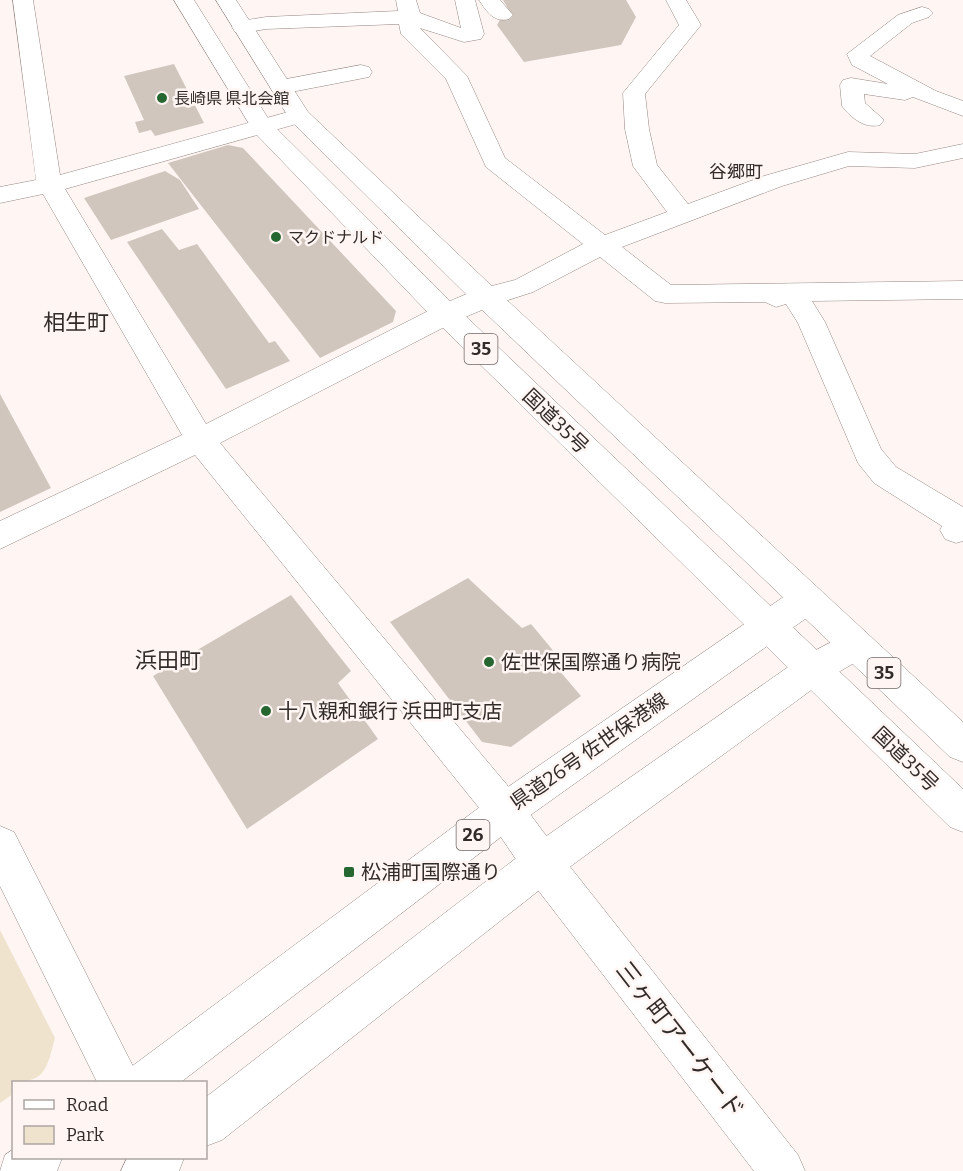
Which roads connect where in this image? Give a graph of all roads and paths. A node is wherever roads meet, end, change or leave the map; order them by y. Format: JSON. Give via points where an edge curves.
{"nodes":[{"id":1,"x":23,"y":0,"type":"edge"},
{"id":2,"x":184,"y":0,"type":"edge"},
{"id":3,"x":226,"y":0,"type":"edge"},
{"id":4,"x":465,"y":0,"type":"edge"},
{"id":5,"x":676,"y":0,"type":"edge"},
{"id":6,"x":408,"y":8,"type":"edge"},
{"id":7,"x":922,"y":13,"type":"dead end"},
{"id":8,"x":243,"y":27,"type":"junction"},
{"id":9,"x":361,"y":72,"type":"dead end"},
{"id":10,"x":281,"y":87,"type":"junction"},
{"id":11,"x":928,"y":96,"type":"junction"},
{"id":12,"x":854,"y":106,"type":"junction"},
{"id":13,"x":829,"y":108,"type":"dead end"},
{"id":14,"x":963,"y":108,"type":"edge"},
{"id":15,"x":300,"y":116,"type":"junction"},
{"id":16,"x":872,"y":120,"type":"dead end"},
{"id":17,"x":262,"y":127,"type":"junction"},
{"id":18,"x":963,"y":151,"type":"edge"},
{"id":19,"x":49,"y":183,"type":"junction"},
{"id":20,"x":0,"y":195,"type":"edge"},
{"id":21,"x":682,"y":213,"type":"junction"},
{"id":22,"x":600,"y":246,"type":"junction"},
{"id":23,"x":792,"y":292,"type":"junction"},
{"id":24,"x":959,"y":293,"type":"edge"},
{"id":25,"x":486,"y":297,"type":"junction"},
{"id":26,"x":763,"y":303,"type":"dead end"},
{"id":27,"x":446,"y":314,"type":"junction"},
{"id":28,"x":200,"y":441,"type":"junction"},
{"id":29,"x":956,"y":530,"type":"dead end"},
{"id":30,"x":0,"y":536,"type":"edge"},
{"id":31,"x":807,"y":599,"type":"junction"},
{"id":32,"x":767,"y":626,"type":"junction"},
{"id":33,"x":854,"y":645,"type":"junction"},
{"id":34,"x":813,"y":669,"type":"junction"},
{"id":35,"x":963,"y":745,"type":"edge"},
{"id":36,"x":505,"y":811,"type":"junction"},
{"id":37,"x":963,"y":814,"type":"edge"},
{"id":38,"x":0,"y":845,"type":"edge"},
{"id":39,"x":542,"y":863,"type":"junction"},
{"id":40,"x":119,"y":1081,"type":"edge"},
{"id":41,"x":149,"y":1081,"type":"edge"},
{"id":42,"x":207,"y":1123,"type":"edge"},
{"id":43,"x":39,"y":1159,"type":"edge"},
{"id":44,"x":21,"y":1171,"type":"edge"},
{"id":45,"x":782,"y":1171,"type":"edge"}],
"edges":[{"from":1,"to":19,"type":"main road"},
{"from":2,"to":17,"type":"main road","name":"国道35号","number":"35"},
{"from":3,"to":8,"type":"main road","number":"35"},
{"from":4,"to":6,"type":"main road","via":[[473,34],[464,36]]},
{"from":5,"to":21,"type":"main road","via":[[690,25],[634,93],[645,166]]},
{"from":6,"to":8,"type":"main road"},
{"from":6,"to":22,"type":"main road","via":[[409,29],[456,76],[495,162]]},
{"from":7,"to":11,"type":"main road","via":[[905,19],[858,54],[860,60]]},
{"from":8,"to":10,"type":"main road","number":"35"},
{"from":9,"to":10,"type":"main road"},
{"from":10,"to":15,"type":"main road","number":"35"},
{"from":11,"to":12,"type":"main road","via":[[851,85]]},
{"from":11,"to":14,"type":"main road"},
{"from":12,"to":13,"type":"main road"},
{"from":12,"to":16,"type":"main road"},
{"from":15,"to":17,"type":"main road"},
{"from":15,"to":25,"type":"main road","number":"35"},
{"from":17,"to":19,"type":"main road","via":[[81,178]]},
{"from":17,"to":27,"type":"main road","name":"国道35号","number":"35"},
{"from":18,"to":21,"type":"main road","via":[[915,161],[848,159]]},
{"from":19,"to":20,"type":"main road"},
{"from":19,"to":28,"type":"main road","name":"三ヶ町アーケード"},
{"from":21,"to":22,"type":"main road"},
{"from":22,"to":23,"type":"main road","via":[[665,294]]},
{"from":22,"to":25,"type":"main road","via":[[524,286]]},
{"from":23,"to":24,"type":"main road"},
{"from":23,"to":26,"type":"main road"},
{"from":23,"to":29,"type":"main road","via":[[811,322],[869,454],[885,475],[960,521]]},
{"from":25,"to":27,"type":"main road"},
{"from":25,"to":31,"type":"main road","number":"35"},
{"from":27,"to":28,"type":"main road"},
{"from":27,"to":32,"type":"main road","name":"国道35号","number":"35"},
{"from":28,"to":30,"type":"main road"},
{"from":28,"to":36,"type":"main road","name":"三ヶ町アーケード"},
{"from":31,"to":32,"type":"main road","name":"県道26号 佐世保港線","number":"26"},
{"from":31,"to":33,"type":"main road","number":"35"},
{"from":32,"to":34,"type":"main road","name":"国道35号","number":"35"},
{"from":32,"to":36,"type":"main road","name":"県道26号 佐世保港線","number":"26"},
{"from":33,"to":34,"type":"main road"},
{"from":33,"to":35,"type":"main road","number":"35"},
{"from":34,"to":37,"type":"main road","name":"国道35号","number":"35"},
{"from":34,"to":39,"type":"main road"},
{"from":36,"to":39,"type":"main road","name":"三ヶ町アーケード"},
{"from":36,"to":41,"type":"main road","name":"県道26号 佐世保港線","number":"26"},
{"from":38,"to":40,"type":"main road"},
{"from":39,"to":42,"type":"main road"},
{"from":39,"to":45,"type":"main road","name":"三ヶ町アーケード"},
{"from":43,"to":44,"type":"main road"}]}
